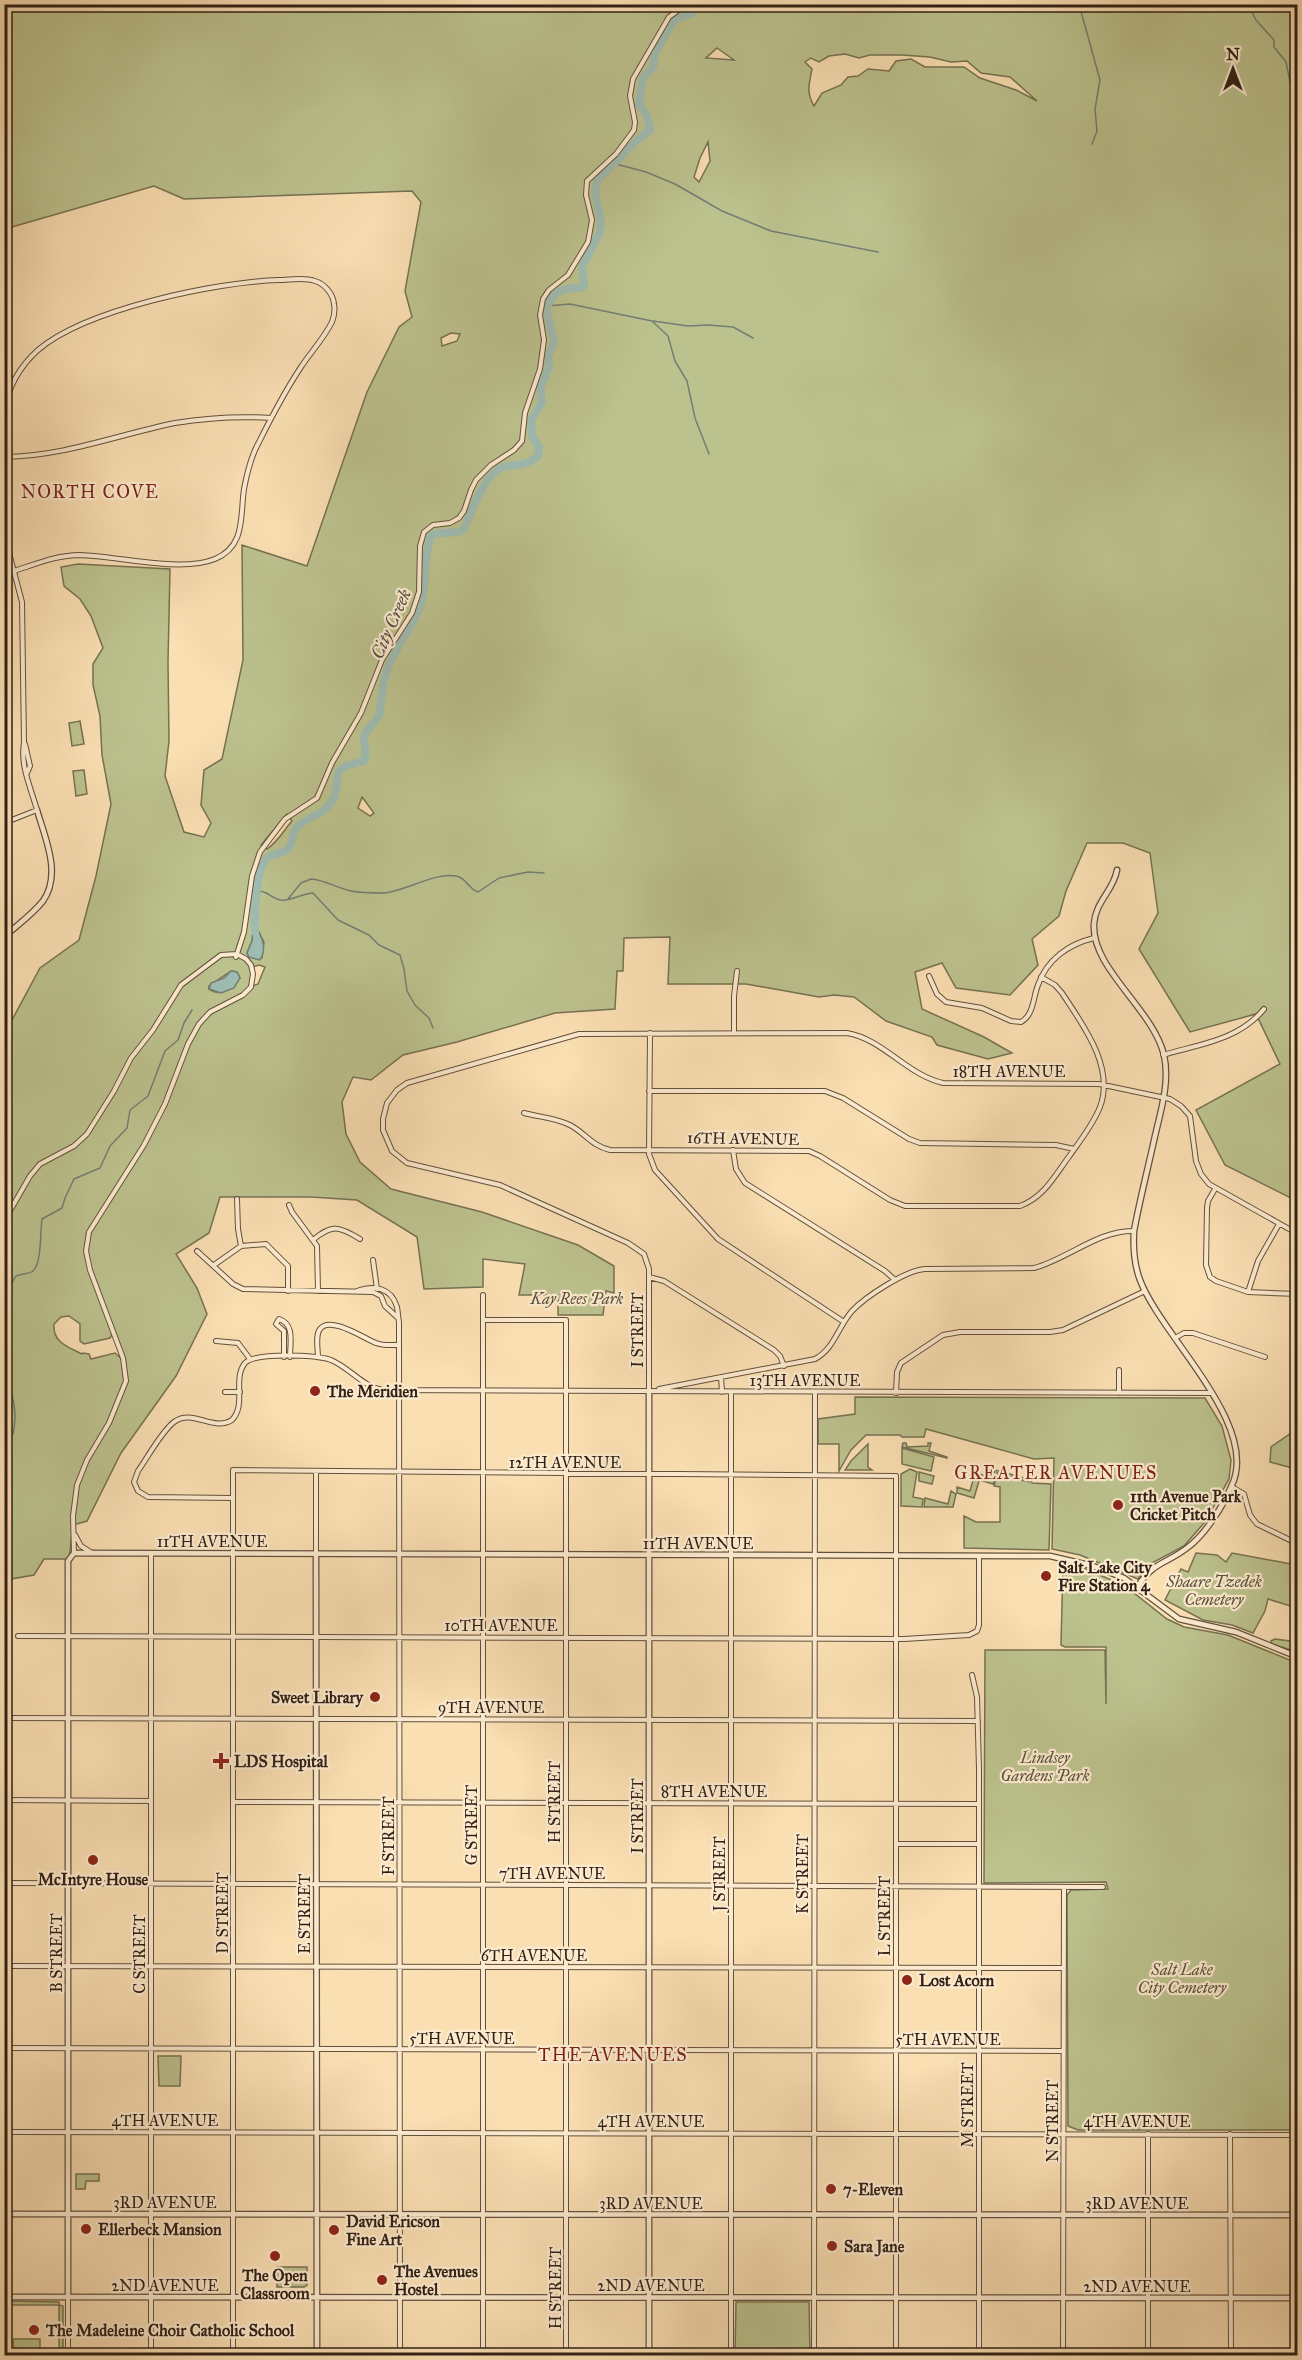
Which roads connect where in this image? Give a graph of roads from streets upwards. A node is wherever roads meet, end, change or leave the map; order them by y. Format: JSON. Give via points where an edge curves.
{"nodes":[{"id":1,"x":687,"y":4,"type":"edge"},
{"id":2,"x":4,"y":412,"type":"edge"},
{"id":3,"x":271,"y":418,"type":"junction"},
{"id":4,"x":4,"y":457,"type":"edge"},
{"id":5,"x":4,"y":534,"type":"edge"},
{"id":6,"x":14,"y":571,"type":"junction"},
{"id":7,"x":37,"y":810,"type":"junction"},
{"id":8,"x":4,"y":823,"type":"edge"},
{"id":9,"x":1117,"y":870,"type":"dead end"},
{"id":10,"x":4,"y":937,"type":"edge"},
{"id":11,"x":1094,"y":938,"type":"junction"},
{"id":12,"x":237,"y":955,"type":"junction"},
{"id":13,"x":737,"y":972,"type":"dead end"},
{"id":14,"x":929,"y":976,"type":"dead end"},
{"id":15,"x":1041,"y":977,"type":"junction"},
{"id":16,"x":1264,"y":1009,"type":"dead end"},
{"id":17,"x":650,"y":1033,"type":"junction"},
{"id":18,"x":734,"y":1033,"type":"junction"},
{"id":19,"x":1164,"y":1055,"type":"junction"},
{"id":20,"x":1104,"y":1084,"type":"junction"},
{"id":21,"x":650,"y":1091,"type":"junction"},
{"id":22,"x":1164,"y":1097,"type":"junction"},
{"id":23,"x":524,"y":1113,"type":"dead end"},
{"id":24,"x":1074,"y":1149,"type":"junction"},
{"id":25,"x":649,"y":1150,"type":"junction"},
{"id":26,"x":733,"y":1150,"type":"junction"},
{"id":27,"x":395,"y":1154,"type":"joint"},
{"id":28,"x":1215,"y":1189,"type":"junction"},
{"id":29,"x":237,"y":1199,"type":"dead end"},
{"id":30,"x":289,"y":1205,"type":"dead end"},
{"id":31,"x":4,"y":1221,"type":"edge"},
{"id":32,"x":1279,"y":1224,"type":"junction"},
{"id":33,"x":1134,"y":1231,"type":"junction"},
{"id":34,"x":1298,"y":1234,"type":"edge"},
{"id":35,"x":360,"y":1239,"type":"dead end"},
{"id":36,"x":313,"y":1240,"type":"junction"},
{"id":37,"x":241,"y":1246,"type":"junction"},
{"id":38,"x":197,"y":1251,"type":"dead end"},
{"id":39,"x":373,"y":1260,"type":"dead end"},
{"id":40,"x":214,"y":1265,"type":"junction"},
{"id":41,"x":649,"y":1278,"type":"junction"},
{"id":42,"x":895,"y":1280,"type":"junction"},
{"id":43,"x":376,"y":1290,"type":"junction"},
{"id":44,"x":288,"y":1291,"type":"junction"},
{"id":45,"x":318,"y":1291,"type":"junction"},
{"id":46,"x":1145,"y":1291,"type":"junction"},
{"id":47,"x":1248,"y":1292,"type":"junction"},
{"id":48,"x":1298,"y":1294,"type":"edge"},
{"id":49,"x":483,"y":1295,"type":"dead end"},
{"id":50,"x":398,"y":1317,"type":"junction"},
{"id":51,"x":483,"y":1320,"type":"junction"},
{"id":52,"x":844,"y":1322,"type":"junction"},
{"id":53,"x":1175,"y":1338,"type":"junction"},
{"id":54,"x":216,"y":1341,"type":"dead end"},
{"id":55,"x":399,"y":1344,"type":"junction"},
{"id":56,"x":284,"y":1357,"type":"junction"},
{"id":57,"x":290,"y":1357,"type":"junction"},
{"id":58,"x":318,"y":1357,"type":"junction"},
{"id":59,"x":1265,"y":1357,"type":"dead end"},
{"id":60,"x":250,"y":1359,"type":"junction"},
{"id":61,"x":784,"y":1366,"type":"junction"},
{"id":62,"x":1119,"y":1370,"type":"dead end"},
{"id":63,"x":721,"y":1377,"type":"junction"},
{"id":64,"x":399,"y":1390,"type":"junction"},
{"id":65,"x":483,"y":1390,"type":"junction"},
{"id":66,"x":566,"y":1391,"type":"junction"},
{"id":67,"x":649,"y":1391,"type":"junction"},
{"id":68,"x":225,"y":1392,"type":"dead end"},
{"id":69,"x":240,"y":1392,"type":"junction"},
{"id":70,"x":722,"y":1392,"type":"junction"},
{"id":71,"x":731,"y":1392,"type":"junction"},
{"id":72,"x":815,"y":1393,"type":"junction"},
{"id":73,"x":896,"y":1393,"type":"junction"},
{"id":74,"x":1119,"y":1393,"type":"junction"},
{"id":75,"x":1211,"y":1393,"type":"junction"},
{"id":76,"x":233,"y":1470,"type":"joint"},
{"id":77,"x":316,"y":1472,"type":"junction"},
{"id":78,"x":400,"y":1472,"type":"junction"},
{"id":79,"x":483,"y":1474,"type":"junction"},
{"id":80,"x":566,"y":1474,"type":"junction"},
{"id":81,"x":649,"y":1474,"type":"junction"},
{"id":82,"x":732,"y":1474,"type":"junction"},
{"id":83,"x":814,"y":1474,"type":"junction"},
{"id":84,"x":896,"y":1476,"type":"joint"},
{"id":85,"x":1232,"y":1487,"type":"junction"},
{"id":86,"x":233,"y":1498,"type":"junction"},
{"id":87,"x":74,"y":1534,"type":"junction"},
{"id":88,"x":1298,"y":1544,"type":"edge"},
{"id":89,"x":74,"y":1553,"type":"junction"},
{"id":90,"x":93,"y":1553,"type":"junction"},
{"id":91,"x":151,"y":1553,"type":"junction"},
{"id":92,"x":234,"y":1553,"type":"junction"},
{"id":93,"x":316,"y":1554,"type":"junction"},
{"id":94,"x":400,"y":1554,"type":"junction"},
{"id":95,"x":483,"y":1554,"type":"junction"},
{"id":96,"x":566,"y":1554,"type":"junction"},
{"id":97,"x":649,"y":1554,"type":"junction"},
{"id":98,"x":731,"y":1555,"type":"junction"},
{"id":99,"x":814,"y":1555,"type":"junction"},
{"id":100,"x":896,"y":1556,"type":"junction"},
{"id":101,"x":979,"y":1556,"type":"junction"},
{"id":102,"x":1137,"y":1586,"type":"junction"},
{"id":103,"x":18,"y":1636,"type":"dead end"},
{"id":104,"x":68,"y":1636,"type":"junction"},
{"id":105,"x":151,"y":1636,"type":"junction"},
{"id":106,"x":234,"y":1636,"type":"junction"},
{"id":107,"x":316,"y":1636,"type":"junction"},
{"id":108,"x":400,"y":1636,"type":"junction"},
{"id":109,"x":483,"y":1637,"type":"junction"},
{"id":110,"x":566,"y":1638,"type":"junction"},
{"id":111,"x":649,"y":1639,"type":"junction"},
{"id":112,"x":731,"y":1639,"type":"junction"},
{"id":113,"x":814,"y":1639,"type":"junction"},
{"id":114,"x":897,"y":1639,"type":"junction"},
{"id":115,"x":1298,"y":1657,"type":"edge"},
{"id":116,"x":972,"y":1675,"type":"dead end"},
{"id":117,"x":4,"y":1718,"type":"edge"},
{"id":118,"x":68,"y":1718,"type":"junction"},
{"id":119,"x":151,"y":1718,"type":"junction"},
{"id":120,"x":234,"y":1719,"type":"junction"},
{"id":121,"x":316,"y":1719,"type":"junction"},
{"id":122,"x":400,"y":1719,"type":"junction"},
{"id":123,"x":483,"y":1719,"type":"junction"},
{"id":124,"x":566,"y":1720,"type":"junction"},
{"id":125,"x":649,"y":1720,"type":"junction"},
{"id":126,"x":732,"y":1720,"type":"junction"},
{"id":127,"x":814,"y":1721,"type":"junction"},
{"id":128,"x":897,"y":1721,"type":"junction"},
{"id":129,"x":978,"y":1722,"type":"junction"},
{"id":130,"x":4,"y":1800,"type":"edge"},
{"id":131,"x":68,"y":1801,"type":"junction"},
{"id":132,"x":151,"y":1801,"type":"junction"},
{"id":133,"x":234,"y":1802,"type":"junction"},
{"id":134,"x":316,"y":1802,"type":"junction"},
{"id":135,"x":400,"y":1802,"type":"junction"},
{"id":136,"x":483,"y":1802,"type":"junction"},
{"id":137,"x":566,"y":1803,"type":"junction"},
{"id":138,"x":649,"y":1803,"type":"junction"},
{"id":139,"x":731,"y":1803,"type":"junction"},
{"id":140,"x":814,"y":1803,"type":"junction"},
{"id":141,"x":896,"y":1804,"type":"junction"},
{"id":142,"x":979,"y":1804,"type":"junction"},
{"id":143,"x":896,"y":1844,"type":"junction"},
{"id":144,"x":979,"y":1844,"type":"junction"},
{"id":145,"x":4,"y":1883,"type":"edge"},
{"id":146,"x":68,"y":1884,"type":"junction"},
{"id":147,"x":151,"y":1884,"type":"junction"},
{"id":148,"x":234,"y":1884,"type":"junction"},
{"id":149,"x":316,"y":1884,"type":"junction"},
{"id":150,"x":400,"y":1884,"type":"junction"},
{"id":151,"x":483,"y":1885,"type":"junction"},
{"id":152,"x":566,"y":1885,"type":"junction"},
{"id":153,"x":649,"y":1886,"type":"junction"},
{"id":154,"x":732,"y":1886,"type":"junction"},
{"id":155,"x":814,"y":1886,"type":"junction"},
{"id":156,"x":979,"y":1886,"type":"junction"},
{"id":157,"x":896,"y":1887,"type":"junction"},
{"id":158,"x":1064,"y":1887,"type":"junction"},
{"id":159,"x":1102,"y":1887,"type":"dead end"},
{"id":160,"x":4,"y":1966,"type":"edge"},
{"id":161,"x":68,"y":1966,"type":"junction"},
{"id":162,"x":151,"y":1966,"type":"junction"},
{"id":163,"x":234,"y":1966,"type":"junction"},
{"id":164,"x":317,"y":1966,"type":"junction"},
{"id":165,"x":400,"y":1966,"type":"junction"},
{"id":166,"x":483,"y":1967,"type":"junction"},
{"id":167,"x":567,"y":1967,"type":"junction"},
{"id":168,"x":649,"y":1967,"type":"junction"},
{"id":169,"x":732,"y":1968,"type":"junction"},
{"id":170,"x":814,"y":1968,"type":"junction"},
{"id":171,"x":896,"y":1968,"type":"junction"},
{"id":172,"x":979,"y":1968,"type":"junction"},
{"id":173,"x":1063,"y":1968,"type":"junction"},
{"id":174,"x":4,"y":2048,"type":"edge"},
{"id":175,"x":68,"y":2048,"type":"junction"},
{"id":176,"x":151,"y":2049,"type":"junction"},
{"id":177,"x":234,"y":2049,"type":"junction"},
{"id":178,"x":317,"y":2049,"type":"junction"},
{"id":179,"x":400,"y":2049,"type":"junction"},
{"id":180,"x":483,"y":2050,"type":"junction"},
{"id":181,"x":567,"y":2050,"type":"junction"},
{"id":182,"x":649,"y":2050,"type":"junction"},
{"id":183,"x":732,"y":2051,"type":"junction"},
{"id":184,"x":814,"y":2051,"type":"junction"},
{"id":185,"x":896,"y":2051,"type":"junction"},
{"id":186,"x":979,"y":2051,"type":"junction"},
{"id":187,"x":1063,"y":2051,"type":"junction"},
{"id":188,"x":4,"y":2132,"type":"edge"},
{"id":189,"x":68,"y":2132,"type":"junction"},
{"id":190,"x":151,"y":2132,"type":"junction"},
{"id":191,"x":234,"y":2132,"type":"junction"},
{"id":192,"x":316,"y":2132,"type":"junction"},
{"id":193,"x":400,"y":2132,"type":"junction"},
{"id":194,"x":483,"y":2132,"type":"junction"},
{"id":195,"x":566,"y":2132,"type":"junction"},
{"id":196,"x":649,"y":2133,"type":"junction"},
{"id":197,"x":732,"y":2133,"type":"junction"},
{"id":198,"x":814,"y":2133,"type":"junction"},
{"id":199,"x":896,"y":2133,"type":"junction"},
{"id":200,"x":979,"y":2133,"type":"junction"},
{"id":201,"x":1064,"y":2133,"type":"junction"},
{"id":202,"x":1148,"y":2134,"type":"junction"},
{"id":203,"x":1230,"y":2134,"type":"junction"},
{"id":204,"x":1298,"y":2135,"type":"edge"},
{"id":205,"x":4,"y":2214,"type":"edge"},
{"id":206,"x":68,"y":2214,"type":"junction"},
{"id":207,"x":151,"y":2214,"type":"junction"},
{"id":208,"x":234,"y":2215,"type":"junction"},
{"id":209,"x":317,"y":2215,"type":"junction"},
{"id":210,"x":400,"y":2215,"type":"junction"},
{"id":211,"x":483,"y":2215,"type":"junction"},
{"id":212,"x":567,"y":2215,"type":"junction"},
{"id":213,"x":649,"y":2215,"type":"junction"},
{"id":214,"x":732,"y":2215,"type":"junction"},
{"id":215,"x":814,"y":2215,"type":"junction"},
{"id":216,"x":896,"y":2215,"type":"junction"},
{"id":217,"x":979,"y":2215,"type":"junction"},
{"id":218,"x":1063,"y":2215,"type":"junction"},
{"id":219,"x":1148,"y":2215,"type":"junction"},
{"id":220,"x":1231,"y":2215,"type":"junction"},
{"id":221,"x":1298,"y":2215,"type":"edge"},
{"id":222,"x":4,"y":2297,"type":"edge"},
{"id":223,"x":68,"y":2297,"type":"junction"},
{"id":224,"x":151,"y":2297,"type":"junction"},
{"id":225,"x":234,"y":2297,"type":"junction"},
{"id":226,"x":316,"y":2297,"type":"junction"},
{"id":227,"x":400,"y":2297,"type":"junction"},
{"id":228,"x":483,"y":2297,"type":"junction"},
{"id":229,"x":567,"y":2297,"type":"junction"},
{"id":230,"x":649,"y":2297,"type":"junction"},
{"id":231,"x":731,"y":2297,"type":"junction"},
{"id":232,"x":979,"y":2297,"type":"junction"},
{"id":233,"x":814,"y":2298,"type":"junction"},
{"id":234,"x":896,"y":2298,"type":"junction"},
{"id":235,"x":1063,"y":2298,"type":"junction"},
{"id":236,"x":1148,"y":2298,"type":"junction"},
{"id":237,"x":1230,"y":2298,"type":"junction"},
{"id":238,"x":1298,"y":2298,"type":"edge"},
{"id":239,"x":68,"y":2355,"type":"edge"},
{"id":240,"x":151,"y":2355,"type":"edge"},
{"id":241,"x":233,"y":2355,"type":"edge"},
{"id":242,"x":317,"y":2355,"type":"edge"},
{"id":243,"x":400,"y":2355,"type":"edge"},
{"id":244,"x":483,"y":2355,"type":"edge"},
{"id":245,"x":566,"y":2355,"type":"edge"},
{"id":246,"x":649,"y":2355,"type":"edge"},
{"id":247,"x":731,"y":2355,"type":"edge"},
{"id":248,"x":814,"y":2355,"type":"edge"},
{"id":249,"x":896,"y":2355,"type":"edge"},
{"id":250,"x":979,"y":2355,"type":"edge"},
{"id":251,"x":1063,"y":2355,"type":"edge"},
{"id":252,"x":1148,"y":2355,"type":"edge"},
{"id":253,"x":1231,"y":2355,"type":"edge"}],
"edges":[{"from":1,"to":12,"type":"street","via":[[669,17],[635,75],[630,96],[634,130],[616,154],[587,181],[592,220],[588,242],[568,275],[543,299],[540,369],[525,413],[522,441],[476,480],[459,518],[433,525],[424,532],[419,591],[412,612],[382,660],[362,713],[332,763],[317,798],[285,819],[260,852]]},
{"from":2,"to":3,"type":"street","via":[[12,385],[30,357],[60,336],[105,316],[186,292],[240,283],[312,280],[329,292],[335,305],[332,321]]},
{"from":3,"to":4,"type":"street","via":[[190,421],[62,452]]},
{"from":3,"to":6,"type":"street","via":[[249,467],[239,536],[223,554],[197,564],[73,555]]},
{"from":5,"to":6,"type":"street"},
{"from":6,"to":7,"type":"street","via":[[23,612],[22,757]]},
{"from":7,"to":8,"type":"street"},
{"from":7,"to":10,"type":"street","via":[[51,862],[50,885],[42,902]]},
{"from":9,"to":11,"type":"street","via":[[1096,912]]},
{"from":11,"to":15,"type":"street","via":[[1061,954]]},
{"from":11,"to":19,"type":"street","via":[[1102,956],[1153,1028]]},
{"from":12,"to":31,"type":"street","via":[[217,957],[181,985],[131,1058],[87,1134],[74,1146],[40,1164]]},
{"from":12,"to":87,"type":"street","via":[[251,965],[251,987],[210,1012],[199,1024],[144,1145],[89,1232],[86,1251],[90,1270],[122,1355],[126,1381],[109,1423],[81,1472],[74,1499]]},
{"from":13,"to":18,"type":"street"},
{"from":14,"to":15,"type":"street","via":[[937,994],[946,1002],[982,1008],[1018,1023],[1029,1016]]},
{"from":15,"to":20,"type":"street","via":[[1065,996],[1098,1055]]},
{"from":16,"to":19,"type":"street","via":[[1236,1033]]},
{"from":17,"to":18,"type":"street","name":"18TH AVENUE"},
{"from":17,"to":21,"type":"street"},
{"from":17,"to":27,"type":"street","name":"18TH AVENUE","via":[[571,1035],[407,1083],[393,1094],[384,1113],[384,1135]]},
{"from":18,"to":20,"type":"street","name":"18TH AVENUE","via":[[852,1034],[942,1083]]},
{"from":19,"to":22,"type":"street"},
{"from":20,"to":22,"type":"street","name":"18TH AVENUE"},
{"from":20,"to":24,"type":"street","name":"16TH AVENUE","via":[[1095,1117]]},
{"from":21,"to":24,"type":"street","via":[[825,1091],[839,1095],[920,1143],[1056,1145]]},
{"from":21,"to":25,"type":"street"},
{"from":22,"to":28,"type":"street","via":[[1182,1106],[1190,1116],[1198,1168]]},
{"from":22,"to":33,"type":"street"},
{"from":23,"to":25,"type":"street","name":"16TH AVENUE","via":[[565,1123],[604,1148]]},
{"from":24,"to":26,"type":"street","name":"16TH AVENUE","via":[[1042,1193],[1026,1204],[1010,1207],[905,1206],[814,1153]]},
{"from":25,"to":26,"type":"street","name":"16TH AVENUE"},
{"from":25,"to":52,"type":"street","via":[[655,1170],[718,1239]]},
{"from":26,"to":42,"type":"street","via":[[736,1169],[745,1183]]},
{"from":27,"to":41,"type":"street","name":"I STREET","via":[[416,1167],[500,1185],[628,1243],[646,1259]]},
{"from":28,"to":32,"type":"street"},
{"from":28,"to":47,"type":"street","via":[[1207,1204],[1207,1271],[1216,1281]]},
{"from":29,"to":37,"type":"street"},
{"from":30,"to":36,"type":"street"},
{"from":32,"to":34,"type":"street"},
{"from":32,"to":47,"type":"street","via":[[1258,1261]]},
{"from":33,"to":42,"type":"street","via":[[1113,1233],[1034,1268],[920,1270]]},
{"from":33,"to":46,"type":"street","via":[[1135,1264]]},
{"from":35,"to":36,"type":"street","via":[[335,1228],[325,1230]]},
{"from":36,"to":45,"type":"street","via":[[318,1248]]},
{"from":37,"to":40,"type":"street"},
{"from":37,"to":44,"type":"street","via":[[261,1243],[273,1249],[288,1266]]},
{"from":38,"to":40,"type":"street"},
{"from":39,"to":43,"type":"street"},
{"from":40,"to":44,"type":"street","via":[[243,1289]]},
{"from":41,"to":61,"type":"street","via":[[664,1281],[774,1350]]},
{"from":41,"to":67,"type":"street","name":"I STREET"},
{"from":42,"to":52,"type":"street","via":[[856,1308]]},
{"from":43,"to":45,"type":"street"},
{"from":43,"to":50,"type":"street","via":[[385,1306]]},
{"from":43,"to":50,"type":"street","via":[[384,1290],[392,1298]]},
{"from":44,"to":45,"type":"street"},
{"from":46,"to":53,"type":"street"},
{"from":46,"to":73,"type":"street","via":[[1059,1331],[943,1335],[901,1363]]},
{"from":47,"to":48,"type":"street"},
{"from":49,"to":51,"type":"street","name":"G STREET"},
{"from":50,"to":55,"type":"street","name":"F STREET"},
{"from":51,"to":65,"type":"street","name":"G STREET"},
{"from":51,"to":66,"type":"street","name":"H STREET","via":[[566,1320]]},
{"from":52,"to":61,"type":"street","via":[[823,1354]]},
{"from":53,"to":59,"type":"street","via":[[1194,1333]]},
{"from":53,"to":75,"type":"street"},
{"from":54,"to":60,"type":"street","via":[[238,1343]]},
{"from":55,"to":58,"type":"street","via":[[379,1344],[344,1328],[326,1326],[318,1332]]},
{"from":55,"to":64,"type":"street","name":"F STREET"},
{"from":56,"to":57,"type":"street"},
{"from":56,"to":57,"type":"street","via":[[284,1331],[276,1324],[279,1319],[290,1328]]},
{"from":56,"to":60,"type":"street"},
{"from":57,"to":58,"type":"street"},
{"from":58,"to":64,"type":"street","name":"13TH AVENUE","via":[[336,1362],[377,1389]]},
{"from":60,"to":69,"type":"street","via":[[242,1370]]},
{"from":61,"to":63,"type":"street"},
{"from":62,"to":74,"type":"street"},
{"from":63,"to":67,"type":"street"},
{"from":63,"to":70,"type":"street"},
{"from":64,"to":65,"type":"street","name":"13TH AVENUE"},
{"from":64,"to":78,"type":"street","name":"F STREET"},
{"from":65,"to":66,"type":"street","name":"13TH AVENUE"},
{"from":65,"to":79,"type":"street","name":"G STREET"},
{"from":66,"to":67,"type":"street","name":"13TH AVENUE"},
{"from":66,"to":80,"type":"street","name":"H STREET"},
{"from":67,"to":70,"type":"street","name":"13TH AVENUE"},
{"from":67,"to":81,"type":"street","name":"I STREET"},
{"from":68,"to":69,"type":"street"},
{"from":69,"to":86,"type":"street","via":[[239,1411],[229,1422],[217,1425],[188,1417],[173,1422],[134,1482],[138,1491],[148,1497]]},
{"from":70,"to":71,"type":"street","name":"13TH AVENUE"},
{"from":71,"to":72,"type":"street","name":"13TH AVENUE"},
{"from":71,"to":82,"type":"street","name":"J STREET"},
{"from":72,"to":73,"type":"street","name":"13TH AVENUE"},
{"from":72,"to":83,"type":"street","name":"K STREET"},
{"from":73,"to":74,"type":"street","name":"13TH AVENUE"},
{"from":74,"to":75,"type":"street","name":"13TH AVENUE"},
{"from":75,"to":85,"type":"street","via":[[1236,1444],[1237,1469]]},
{"from":76,"to":77,"type":"street","name":"12TH AVENUE"},
{"from":76,"to":86,"type":"street","name":"D STREET"},
{"from":77,"to":78,"type":"street","name":"12TH AVENUE"},
{"from":77,"to":93,"type":"street","name":"E STREET"},
{"from":78,"to":79,"type":"street","name":"12TH AVENUE"},
{"from":78,"to":94,"type":"street","name":"F STREET"},
{"from":79,"to":80,"type":"street","name":"12TH AVENUE"},
{"from":79,"to":95,"type":"street","name":"G STREET"},
{"from":80,"to":81,"type":"street","name":"12TH AVENUE"},
{"from":80,"to":96,"type":"street","name":"H STREET"},
{"from":81,"to":82,"type":"street","name":"12TH AVENUE"},
{"from":81,"to":97,"type":"street","name":"I STREET"},
{"from":82,"to":83,"type":"street","name":"12TH AVENUE"},
{"from":82,"to":98,"type":"street","name":"J STREET"},
{"from":83,"to":84,"type":"street","name":"12TH AVENUE"},
{"from":83,"to":99,"type":"street","name":"K STREET"},
{"from":84,"to":100,"type":"street","name":"L STREET"},
{"from":85,"to":88,"type":"street","via":[[1244,1494],[1257,1524]]},
{"from":85,"to":102,"type":"street","via":[[1195,1541],[1153,1567]]},
{"from":86,"to":92,"type":"street","name":"D STREET"},
{"from":87,"to":89,"type":"street"},
{"from":87,"to":90,"type":"street","via":[[81,1546]]},
{"from":89,"to":90,"type":"street","name":"11TH AVENUE"},
{"from":89,"to":104,"type":"street","name":"B STREET","via":[[68,1561]]},
{"from":90,"to":91,"type":"street","name":"11TH AVENUE"},
{"from":91,"to":92,"type":"street","name":"11TH AVENUE"},
{"from":91,"to":105,"type":"street","name":"C STREET"},
{"from":92,"to":93,"type":"street","name":"11TH AVENUE"},
{"from":92,"to":106,"type":"street","name":"D STREET"},
{"from":93,"to":94,"type":"street","name":"11TH AVENUE"},
{"from":93,"to":107,"type":"street","name":"E STREET"},
{"from":94,"to":95,"type":"street","name":"11TH AVENUE"},
{"from":94,"to":108,"type":"street","name":"F STREET"},
{"from":95,"to":96,"type":"street","name":"11TH AVENUE"},
{"from":95,"to":109,"type":"street","name":"G STREET"},
{"from":96,"to":97,"type":"street","name":"11TH AVENUE"},
{"from":96,"to":110,"type":"street","name":"H STREET"},
{"from":97,"to":98,"type":"street","name":"11TH AVENUE"},
{"from":97,"to":111,"type":"street","name":"I STREET"},
{"from":98,"to":99,"type":"street","name":"11TH AVENUE"},
{"from":98,"to":112,"type":"street","name":"J STREET"},
{"from":99,"to":100,"type":"street","name":"11TH AVENUE"},
{"from":99,"to":113,"type":"street","name":"K STREET"},
{"from":100,"to":101,"type":"street","name":"11TH AVENUE"},
{"from":100,"to":114,"type":"street","name":"L STREET"},
{"from":101,"to":102,"type":"street","name":"11TH AVENUE","via":[[1075,1560]]},
{"from":101,"to":114,"type":"street","name":"10TH AVENUE","via":[[977,1631],[969,1635]]},
{"from":102,"to":115,"type":"street","name":"11TH AVENUE","via":[[1179,1619],[1236,1632]]},
{"from":103,"to":104,"type":"street","name":"10TH AVENUE"},
{"from":104,"to":105,"type":"street","name":"10TH AVENUE"},
{"from":104,"to":118,"type":"street","name":"B STREET"},
{"from":105,"to":106,"type":"street","name":"10TH AVENUE"},
{"from":105,"to":119,"type":"street","name":"C STREET"},
{"from":106,"to":107,"type":"street","name":"10TH AVENUE"},
{"from":106,"to":120,"type":"street","name":"D STREET"},
{"from":107,"to":108,"type":"street","name":"10TH AVENUE"},
{"from":107,"to":121,"type":"street","name":"E STREET"},
{"from":108,"to":109,"type":"street","name":"10TH AVENUE"},
{"from":108,"to":122,"type":"street","name":"F STREET"},
{"from":109,"to":110,"type":"street","name":"10TH AVENUE"},
{"from":109,"to":123,"type":"street","name":"G STREET"},
{"from":110,"to":111,"type":"street","name":"10TH AVENUE"},
{"from":110,"to":124,"type":"street","name":"H STREET"},
{"from":111,"to":112,"type":"street","name":"10TH AVENUE"},
{"from":111,"to":125,"type":"street","name":"I STREET"},
{"from":112,"to":113,"type":"street","name":"10TH AVENUE"},
{"from":112,"to":126,"type":"street","name":"J STREET"},
{"from":113,"to":114,"type":"street","name":"10TH AVENUE"},
{"from":113,"to":127,"type":"street","name":"K STREET"},
{"from":114,"to":128,"type":"street","name":"L STREET"},
{"from":116,"to":129,"type":"street","name":"M STREET"},
{"from":117,"to":118,"type":"street","name":"9TH AVENUE"},
{"from":118,"to":119,"type":"street","name":"9TH AVENUE"},
{"from":118,"to":131,"type":"street","name":"B STREET"},
{"from":119,"to":120,"type":"street","name":"9TH AVENUE"},
{"from":119,"to":132,"type":"street","name":"C STREET"},
{"from":120,"to":121,"type":"street","name":"9TH AVENUE"},
{"from":120,"to":133,"type":"street","name":"D STREET"},
{"from":121,"to":122,"type":"street","name":"9TH AVENUE"},
{"from":121,"to":134,"type":"street","name":"E STREET"},
{"from":122,"to":123,"type":"street","name":"9TH AVENUE"},
{"from":122,"to":135,"type":"street","name":"F STREET"},
{"from":123,"to":124,"type":"street","name":"9TH AVENUE"},
{"from":123,"to":136,"type":"street","name":"G STREET"},
{"from":124,"to":125,"type":"street","name":"9TH AVENUE"},
{"from":124,"to":137,"type":"street","name":"H STREET"},
{"from":125,"to":126,"type":"street","name":"9TH AVENUE"},
{"from":125,"to":138,"type":"street","name":"I STREET"},
{"from":126,"to":127,"type":"street","name":"9TH AVENUE"},
{"from":126,"to":139,"type":"street","name":"J STREET"},
{"from":127,"to":128,"type":"street","name":"9TH AVENUE"},
{"from":127,"to":140,"type":"street","name":"K STREET"},
{"from":128,"to":129,"type":"street","name":"9TH AVENUE"},
{"from":128,"to":141,"type":"street","name":"L STREET"},
{"from":129,"to":142,"type":"street","name":"M STREET"},
{"from":130,"to":131,"type":"street"},
{"from":131,"to":132,"type":"street"},
{"from":131,"to":146,"type":"street","name":"B STREET"},
{"from":132,"to":147,"type":"street","name":"C STREET"},
{"from":133,"to":134,"type":"street","name":"8TH AVENUE"},
{"from":133,"to":148,"type":"street","name":"D STREET"},
{"from":134,"to":135,"type":"street","name":"8TH AVENUE"},
{"from":134,"to":149,"type":"street","name":"E STREET"},
{"from":135,"to":136,"type":"street","name":"8TH AVENUE"},
{"from":135,"to":150,"type":"street","name":"F STREET"},
{"from":136,"to":137,"type":"street","name":"8TH AVENUE"},
{"from":136,"to":151,"type":"street","name":"G STREET"},
{"from":137,"to":138,"type":"street","name":"8TH AVENUE"},
{"from":137,"to":152,"type":"street","name":"H STREET"},
{"from":138,"to":139,"type":"street","name":"8TH AVENUE"},
{"from":138,"to":153,"type":"street","name":"I STREET"},
{"from":139,"to":140,"type":"street","name":"8TH AVENUE"},
{"from":139,"to":154,"type":"street","name":"J STREET"},
{"from":140,"to":141,"type":"street","name":"8TH AVENUE"},
{"from":140,"to":155,"type":"street","name":"K STREET"},
{"from":141,"to":142,"type":"street","name":"8TH AVENUE"},
{"from":141,"to":143,"type":"street","name":"L STREET"},
{"from":142,"to":144,"type":"street","name":"M STREET"},
{"from":143,"to":144,"type":"street"},
{"from":143,"to":157,"type":"street","name":"L STREET"},
{"from":144,"to":156,"type":"street","name":"M STREET"},
{"from":145,"to":146,"type":"street","name":"7TH AVENUE"},
{"from":146,"to":147,"type":"street","name":"7TH AVENUE"},
{"from":146,"to":161,"type":"street","name":"B STREET"},
{"from":147,"to":148,"type":"street","name":"7TH AVENUE"},
{"from":147,"to":162,"type":"street","name":"C STREET"},
{"from":148,"to":149,"type":"street","name":"7TH AVENUE"},
{"from":148,"to":163,"type":"street","name":"D STREET"},
{"from":149,"to":150,"type":"street","name":"7TH AVENUE"},
{"from":149,"to":164,"type":"street","name":"E STREET"},
{"from":150,"to":151,"type":"street","name":"7TH AVENUE"},
{"from":150,"to":165,"type":"street","name":"F STREET"},
{"from":151,"to":152,"type":"street","name":"7TH AVENUE"},
{"from":151,"to":166,"type":"street","name":"G STREET"},
{"from":152,"to":153,"type":"street","name":"7TH AVENUE"},
{"from":152,"to":167,"type":"street","name":"H STREET"},
{"from":153,"to":154,"type":"street","name":"7TH AVENUE"},
{"from":153,"to":168,"type":"street","name":"I STREET"},
{"from":154,"to":155,"type":"street","name":"7TH AVENUE"},
{"from":154,"to":169,"type":"street","name":"J STREET"},
{"from":155,"to":157,"type":"street","name":"7TH AVENUE"},
{"from":155,"to":170,"type":"street","name":"K STREET"},
{"from":156,"to":157,"type":"street","name":"7TH AVENUE"},
{"from":156,"to":158,"type":"street","name":"7TH AVENUE"},
{"from":156,"to":172,"type":"street","name":"M STREET"},
{"from":157,"to":171,"type":"street","name":"L STREET"},
{"from":158,"to":159,"type":"street","name":"7TH AVENUE"},
{"from":158,"to":173,"type":"street","name":"N STREET"},
{"from":160,"to":161,"type":"street","name":"6TH AVENUE"},
{"from":161,"to":162,"type":"street","name":"6TH AVENUE"},
{"from":161,"to":175,"type":"street","name":"B STREET"},
{"from":162,"to":163,"type":"street","name":"6TH AVENUE"},
{"from":162,"to":176,"type":"street","name":"C STREET"},
{"from":163,"to":164,"type":"street","name":"6TH AVENUE"},
{"from":163,"to":177,"type":"street","name":"D STREET"},
{"from":164,"to":165,"type":"street","name":"6TH AVENUE"},
{"from":164,"to":178,"type":"street","name":"E STREET"},
{"from":165,"to":166,"type":"street","name":"6TH AVENUE"},
{"from":165,"to":179,"type":"street","name":"F STREET"},
{"from":166,"to":167,"type":"street","name":"6TH AVENUE"},
{"from":166,"to":180,"type":"street","name":"G STREET"},
{"from":167,"to":168,"type":"street","name":"6TH AVENUE"},
{"from":167,"to":181,"type":"street","name":"H STREET"},
{"from":168,"to":169,"type":"street","name":"6TH AVENUE"},
{"from":168,"to":182,"type":"street","name":"I STREET"},
{"from":169,"to":170,"type":"street","name":"6TH AVENUE"},
{"from":169,"to":183,"type":"street","name":"J STREET"},
{"from":170,"to":171,"type":"street","name":"6TH AVENUE"},
{"from":170,"to":184,"type":"street","name":"K STREET"},
{"from":171,"to":172,"type":"street","name":"6TH AVENUE"},
{"from":171,"to":185,"type":"street","name":"L STREET"},
{"from":172,"to":173,"type":"street","name":"6TH AVENUE"},
{"from":172,"to":186,"type":"street","name":"M STREET"},
{"from":173,"to":187,"type":"street","name":"N STREET"},
{"from":174,"to":175,"type":"street","name":"5TH AVENUE"},
{"from":175,"to":176,"type":"street","name":"5TH AVENUE"},
{"from":175,"to":189,"type":"street","name":"B STREET"},
{"from":176,"to":177,"type":"street","name":"5TH AVENUE"},
{"from":176,"to":190,"type":"street","name":"C STREET"},
{"from":177,"to":178,"type":"street","name":"5TH AVENUE"},
{"from":177,"to":191,"type":"street","name":"D STREET"},
{"from":178,"to":179,"type":"street","name":"5TH AVENUE"},
{"from":178,"to":192,"type":"street","name":"E STREET"},
{"from":179,"to":180,"type":"street","name":"5TH AVENUE"},
{"from":179,"to":193,"type":"street","name":"F STREET"},
{"from":180,"to":181,"type":"street","name":"5TH AVENUE"},
{"from":180,"to":194,"type":"street","name":"G STREET"},
{"from":181,"to":182,"type":"street","name":"5TH AVENUE"},
{"from":181,"to":195,"type":"street","name":"H STREET"},
{"from":182,"to":183,"type":"street","name":"5TH AVENUE"},
{"from":182,"to":196,"type":"street","name":"I STREET"},
{"from":183,"to":184,"type":"street","name":"5TH AVENUE"},
{"from":183,"to":197,"type":"street","name":"J STREET"},
{"from":184,"to":185,"type":"street","name":"5TH AVENUE"},
{"from":184,"to":198,"type":"street","name":"K STREET"},
{"from":185,"to":186,"type":"street","name":"5TH AVENUE"},
{"from":185,"to":199,"type":"street","name":"L STREET"},
{"from":186,"to":187,"type":"street","name":"5TH AVENUE"},
{"from":186,"to":200,"type":"street","name":"M STREET"},
{"from":187,"to":201,"type":"street","name":"N STREET"},
{"from":188,"to":189,"type":"street","name":"4TH AVENUE"},
{"from":189,"to":190,"type":"street","name":"4TH AVENUE"},
{"from":189,"to":206,"type":"street","name":"B STREET"},
{"from":190,"to":191,"type":"street","name":"4TH AVENUE"},
{"from":190,"to":207,"type":"street","name":"C STREET"},
{"from":191,"to":192,"type":"street","name":"4TH AVENUE"},
{"from":191,"to":208,"type":"street","name":"D STREET"},
{"from":192,"to":193,"type":"street","name":"4TH AVENUE"},
{"from":192,"to":209,"type":"street","name":"E STREET"},
{"from":193,"to":194,"type":"street","name":"4TH AVENUE"},
{"from":193,"to":210,"type":"street","name":"F STREET"},
{"from":194,"to":195,"type":"street","name":"4TH AVENUE"},
{"from":194,"to":211,"type":"street","name":"G STREET"},
{"from":195,"to":196,"type":"street","name":"4TH AVENUE"},
{"from":195,"to":212,"type":"street","name":"H STREET"},
{"from":196,"to":197,"type":"street","name":"4TH AVENUE"},
{"from":196,"to":213,"type":"street","name":"I STREET"},
{"from":197,"to":198,"type":"street","name":"4TH AVENUE"},
{"from":197,"to":214,"type":"street","name":"J STREET"},
{"from":198,"to":199,"type":"street","name":"4TH AVENUE"},
{"from":198,"to":215,"type":"street","name":"K STREET"},
{"from":199,"to":200,"type":"street","name":"4TH AVENUE"},
{"from":199,"to":216,"type":"street","name":"L STREET"},
{"from":200,"to":201,"type":"street","name":"4TH AVENUE"},
{"from":200,"to":217,"type":"street","name":"M STREET"},
{"from":201,"to":202,"type":"street","name":"4TH AVENUE"},
{"from":201,"to":218,"type":"street","name":"N STREET"},
{"from":202,"to":203,"type":"street","name":"4TH AVENUE"},
{"from":202,"to":219,"type":"street"},
{"from":203,"to":204,"type":"street","name":"4TH AVENUE"},
{"from":203,"to":220,"type":"street"},
{"from":205,"to":206,"type":"street","name":"3RD AVENUE"},
{"from":206,"to":207,"type":"street","name":"3RD AVENUE"},
{"from":206,"to":223,"type":"street","name":"B STREET"},
{"from":207,"to":208,"type":"street","name":"3RD AVENUE"},
{"from":207,"to":224,"type":"street","name":"C STREET"},
{"from":208,"to":209,"type":"street","name":"3RD AVENUE"},
{"from":208,"to":225,"type":"street","name":"D STREET"},
{"from":209,"to":210,"type":"street","name":"3RD AVENUE"},
{"from":209,"to":226,"type":"street","name":"E STREET"},
{"from":210,"to":211,"type":"street","name":"3RD AVENUE"},
{"from":210,"to":227,"type":"street","name":"F STREET"},
{"from":211,"to":212,"type":"street","name":"3RD AVENUE"},
{"from":211,"to":228,"type":"street","name":"G STREET"},
{"from":212,"to":213,"type":"street","name":"3RD AVENUE"},
{"from":212,"to":229,"type":"street","name":"H STREET"},
{"from":213,"to":214,"type":"street","name":"3RD AVENUE"},
{"from":213,"to":230,"type":"street","name":"I STREET"},
{"from":214,"to":215,"type":"street","name":"3RD AVENUE"},
{"from":214,"to":231,"type":"street","name":"J STREET"},
{"from":215,"to":216,"type":"street","name":"3RD AVENUE"},
{"from":215,"to":233,"type":"street","name":"K STREET"},
{"from":216,"to":217,"type":"street","name":"3RD AVENUE"},
{"from":216,"to":234,"type":"street","name":"L STREET"},
{"from":217,"to":218,"type":"street","name":"3RD AVENUE"},
{"from":217,"to":232,"type":"street","name":"M STREET"},
{"from":218,"to":219,"type":"street","name":"3RD AVENUE"},
{"from":218,"to":235,"type":"street","name":"N STREET"},
{"from":219,"to":220,"type":"street","name":"3RD AVENUE"},
{"from":219,"to":236,"type":"street"},
{"from":220,"to":221,"type":"street","name":"3RD AVENUE"},
{"from":220,"to":237,"type":"street"},
{"from":222,"to":223,"type":"street","name":"2ND AVENUE"},
{"from":223,"to":224,"type":"street","name":"2ND AVENUE"},
{"from":223,"to":239,"type":"street","name":"B STREET"},
{"from":224,"to":225,"type":"street","name":"2ND AVENUE"},
{"from":224,"to":240,"type":"street","name":"C STREET"},
{"from":225,"to":226,"type":"street","name":"2ND AVENUE"},
{"from":225,"to":241,"type":"street","name":"D STREET"},
{"from":226,"to":227,"type":"street","name":"2ND AVENUE"},
{"from":226,"to":242,"type":"street","name":"E STREET"},
{"from":227,"to":228,"type":"street","name":"2ND AVENUE"},
{"from":227,"to":243,"type":"street","name":"F STREET"},
{"from":228,"to":229,"type":"street","name":"2ND AVENUE"},
{"from":228,"to":244,"type":"street","name":"G STREET"},
{"from":229,"to":230,"type":"street","name":"2ND AVENUE"},
{"from":229,"to":245,"type":"street","name":"H STREET"},
{"from":230,"to":231,"type":"street","name":"2ND AVENUE"},
{"from":230,"to":246,"type":"street","name":"I STREET"},
{"from":231,"to":233,"type":"street","name":"2ND AVENUE"},
{"from":231,"to":247,"type":"street","name":"J STREET"},
{"from":232,"to":234,"type":"street","name":"2ND AVENUE"},
{"from":232,"to":235,"type":"street","name":"2ND AVENUE"},
{"from":232,"to":250,"type":"street","name":"M STREET"},
{"from":233,"to":234,"type":"street","name":"2ND AVENUE"},
{"from":233,"to":248,"type":"street","name":"K STREET"},
{"from":234,"to":249,"type":"street","name":"L STREET"},
{"from":235,"to":236,"type":"street","name":"2ND AVENUE"},
{"from":235,"to":251,"type":"street","name":"N STREET"},
{"from":236,"to":237,"type":"street","name":"2ND AVENUE"},
{"from":236,"to":252,"type":"street"},
{"from":237,"to":238,"type":"street","name":"2ND AVENUE"},
{"from":237,"to":253,"type":"street"}]}
